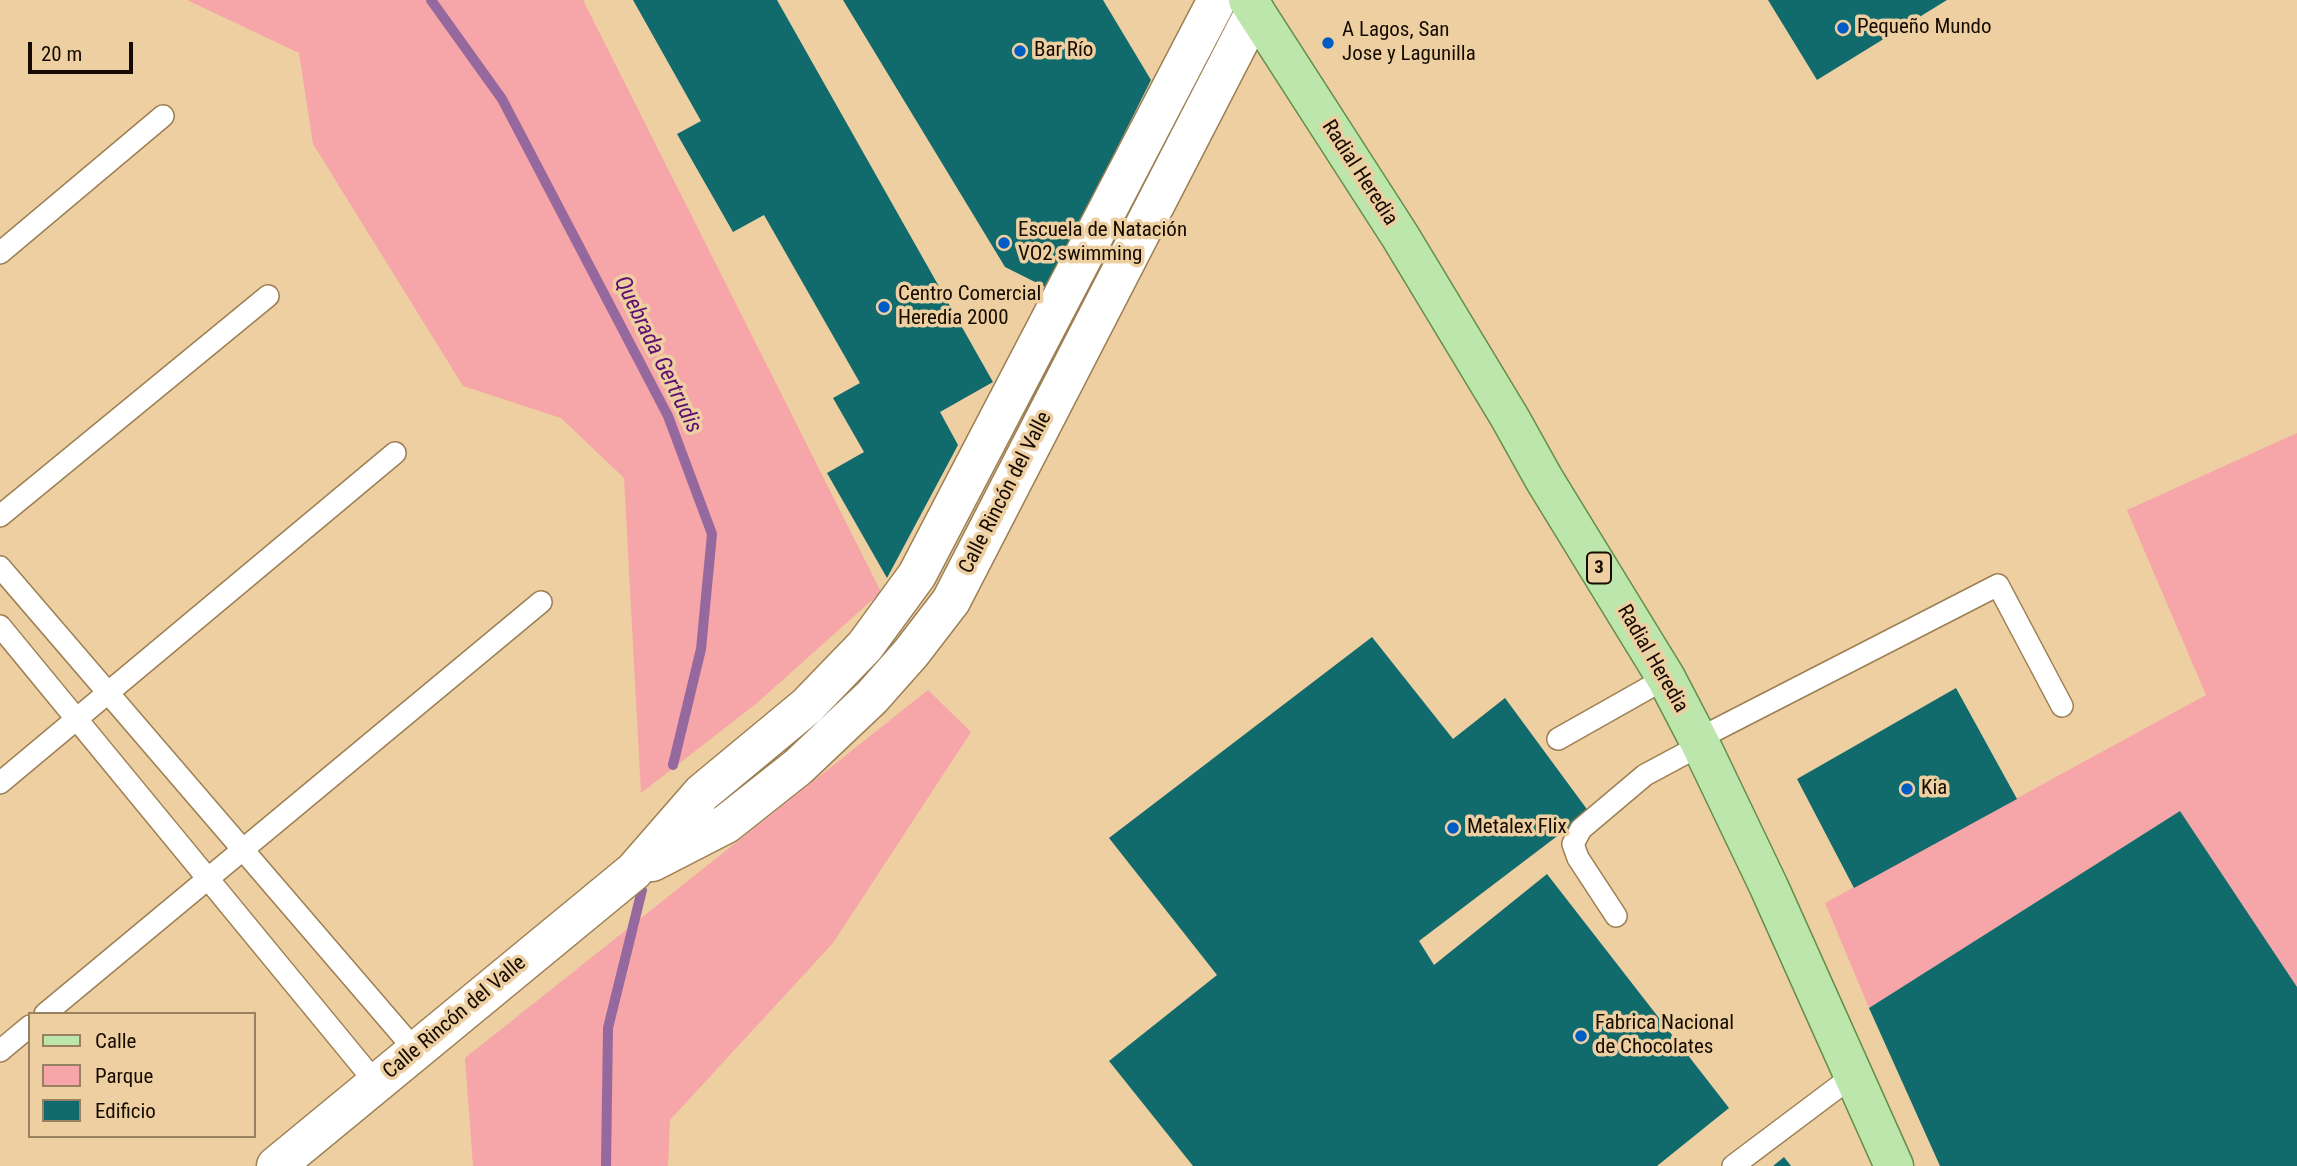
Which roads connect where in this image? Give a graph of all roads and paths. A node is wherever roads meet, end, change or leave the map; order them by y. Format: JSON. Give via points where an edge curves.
{"nodes":[{"id":1,"x":1217,"y":0,"type":"edge"},
{"id":2,"x":1251,"y":6,"type":"edge"},
{"id":3,"x":163,"y":116,"type":"dead end"},
{"id":4,"x":0,"y":253,"type":"edge"},
{"id":5,"x":268,"y":296,"type":"dead end"},
{"id":6,"x":395,"y":453,"type":"dead end"},
{"id":7,"x":0,"y":516,"type":"edge"},
{"id":8,"x":0,"y":567,"type":"edge"},
{"id":9,"x":541,"y":602,"type":"dead end"},
{"id":10,"x":0,"y":626,"type":"edge"},
{"id":11,"x":1666,"y":678,"type":"junction"},
{"id":12,"x":108,"y":693,"type":"junction"},
{"id":13,"x":2062,"y":706,"type":"dead end"},
{"id":14,"x":77,"y":719,"type":"junction"},
{"id":15,"x":1558,"y":739,"type":"dead end"},
{"id":16,"x":1699,"y":742,"type":"junction"},
{"id":17,"x":0,"y":783,"type":"edge"},
{"id":18,"x":243,"y":849,"type":"junction"},
{"id":19,"x":635,"y":871,"type":"junction"},
{"id":20,"x":208,"y":878,"type":"junction"},
{"id":21,"x":1616,"y":916,"type":"dead end"},
{"id":22,"x":47,"y":1012,"type":"edge"},
{"id":23,"x":28,"y":1028,"type":"edge"},
{"id":24,"x":415,"y":1050,"type":"junction"},
{"id":25,"x":0,"y":1051,"type":"edge"},
{"id":26,"x":1854,"y":1075,"type":"junction"},
{"id":27,"x":376,"y":1083,"type":"junction"},
{"id":28,"x":276,"y":1166,"type":"edge"},
{"id":29,"x":1733,"y":1166,"type":"edge"},
{"id":30,"x":1895,"y":1166,"type":"edge"}],
"edges":[{"from":1,"to":19,"type":"street","name":"Calle Rincón del Valle","via":[[917,575],[836,676],[807,706],[702,793]]},
{"from":2,"to":11,"type":"main road","name":"Radial Heredia","number":"3","via":[[1400,236]]},
{"from":2,"to":19,"type":"street","name":"Calle Rincón del Valle","via":[[951,601],[872,697],[798,767],[726,824]]},
{"from":3,"to":4,"type":"lane"},
{"from":5,"to":7,"type":"lane"},
{"from":6,"to":12,"type":"lane"},
{"from":8,"to":12,"type":"lane"},
{"from":9,"to":18,"type":"lane"},
{"from":10,"to":14,"type":"lane"},
{"from":11,"to":15,"type":"lane"},
{"from":11,"to":16,"type":"main road","name":"Radial Heredia","number":"3"},
{"from":12,"to":14,"type":"lane"},
{"from":12,"to":18,"type":"lane"},
{"from":13,"to":16,"type":"lane","via":[[1998,585]]},
{"from":14,"to":17,"type":"lane"},
{"from":14,"to":20,"type":"lane"},
{"from":16,"to":21,"type":"lane","via":[[1645,775],[1581,829],[1573,844]]},
{"from":16,"to":26,"type":"main road","name":"Radial Heredia","number":"3"},
{"from":18,"to":20,"type":"lane"},
{"from":18,"to":24,"type":"lane"},
{"from":19,"to":24,"type":"street","name":"Calle Rincón del Valle"},
{"from":20,"to":22,"type":"lane"},
{"from":20,"to":27,"type":"lane"},
{"from":23,"to":25,"type":"lane"},
{"from":24,"to":27,"type":"street","name":"Calle Rincón del Valle"},
{"from":26,"to":29,"type":"lane"},
{"from":26,"to":30,"type":"main road","name":"Radial Heredia","number":"3"},
{"from":27,"to":28,"type":"street","name":"Calle Rincón del Valle"}]}
